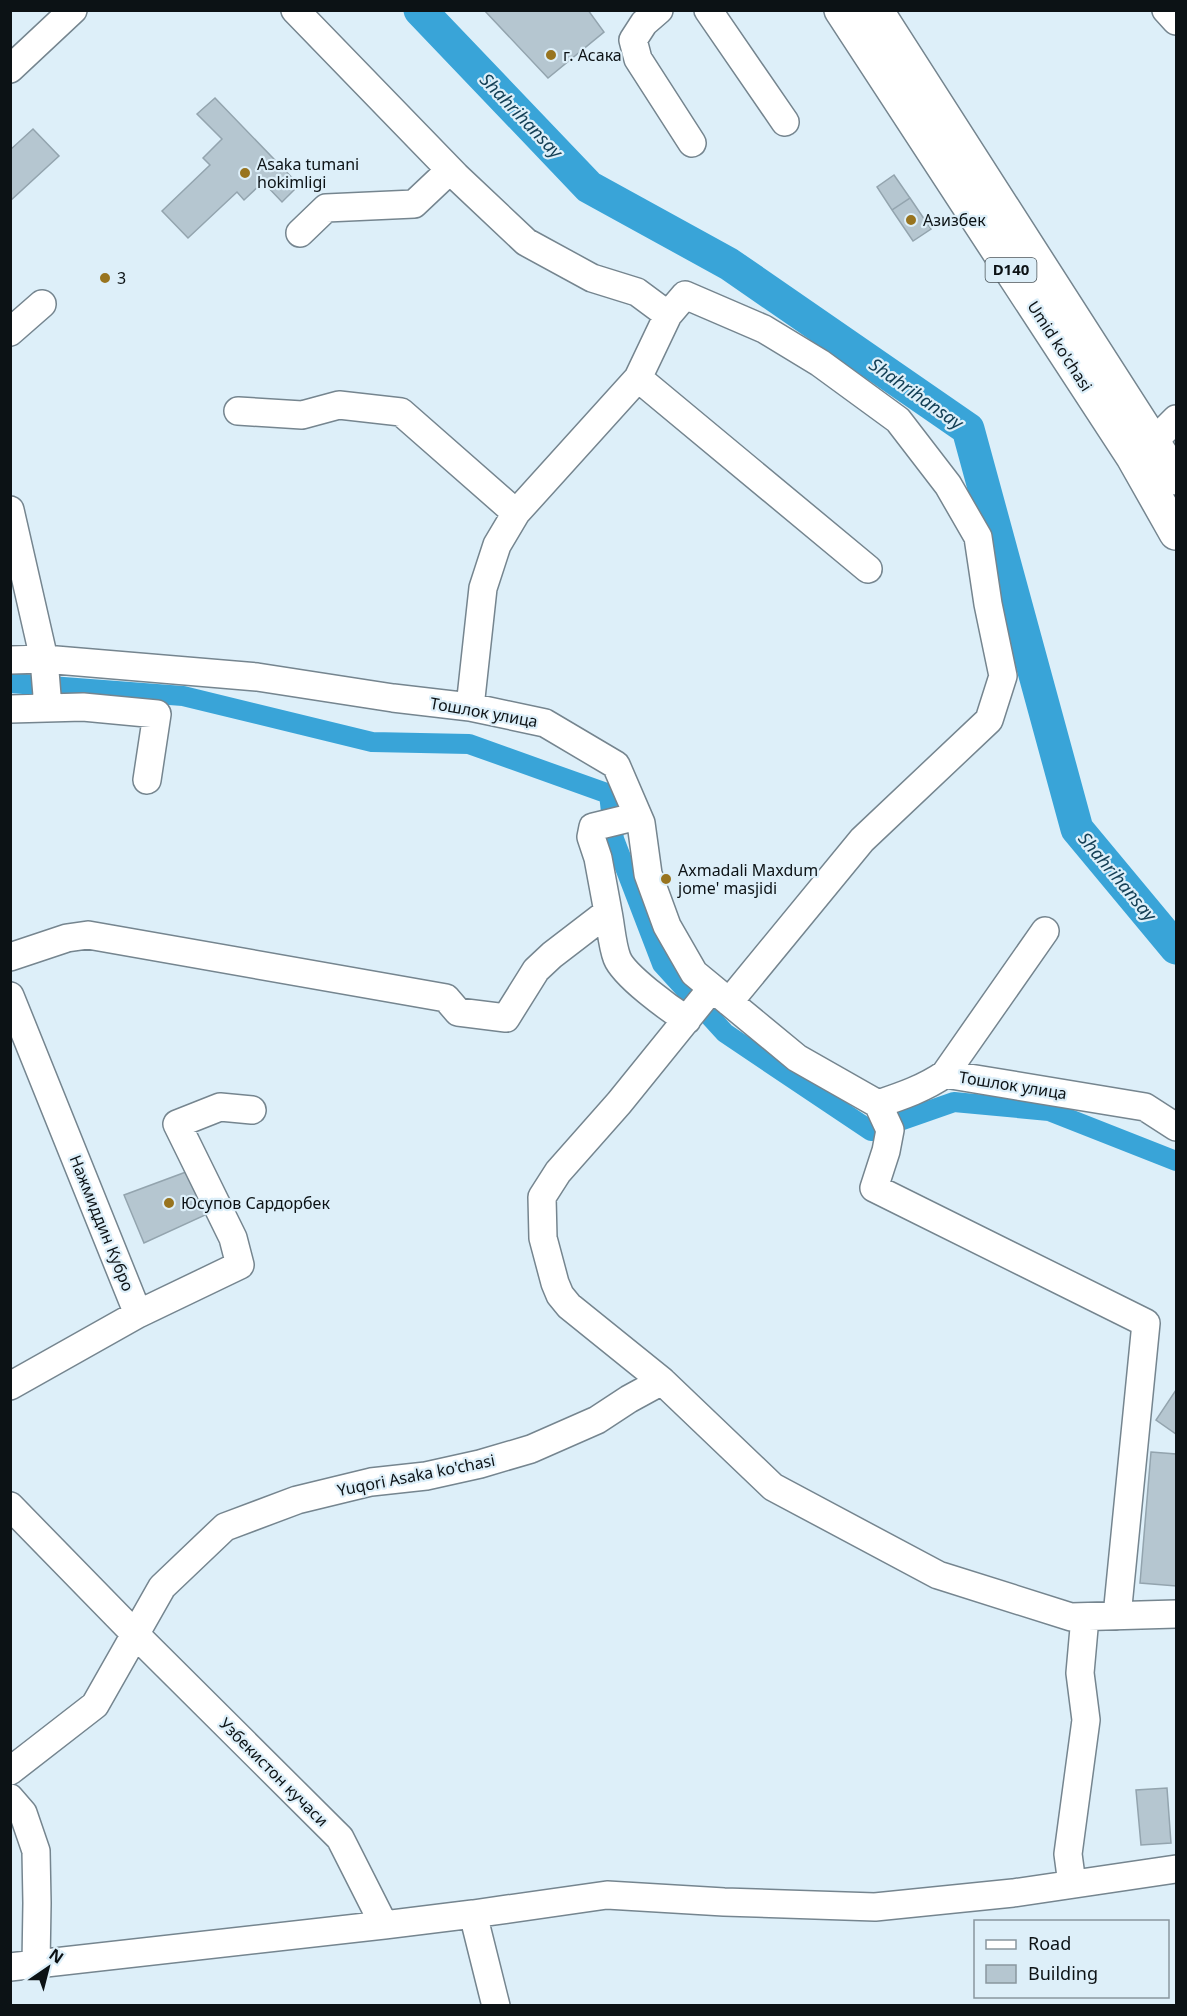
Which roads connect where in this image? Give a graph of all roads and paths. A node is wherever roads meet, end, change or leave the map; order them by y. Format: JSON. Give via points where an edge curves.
{"nodes":[{"id":1,"x":73,"y":10,"type":"edge"},
{"id":2,"x":295,"y":10,"type":"edge"},
{"id":3,"x":659,"y":10,"type":"edge"},
{"id":4,"x":708,"y":10,"type":"edge"},
{"id":5,"x":841,"y":10,"type":"edge"},
{"id":6,"x":876,"y":10,"type":"edge"},
{"id":7,"x":1166,"y":10,"type":"edge"},
{"id":8,"x":1176,"y":21,"type":"edge"},
{"id":9,"x":10,"y":69,"type":"edge"},
{"id":10,"x":785,"y":122,"type":"dead end"},
{"id":11,"x":692,"y":143,"type":"dead end"},
{"id":12,"x":453,"y":173,"type":"junction"},
{"id":13,"x":300,"y":233,"type":"dead end"},
{"id":14,"x":42,"y":304,"type":"dead end"},
{"id":15,"x":668,"y":315,"type":"junction"},
{"id":16,"x":10,"y":332,"type":"edge"},
{"id":17,"x":638,"y":378,"type":"junction"},
{"id":18,"x":238,"y":411,"type":"dead end"},
{"id":19,"x":1165,"y":430,"type":"edge"},
{"id":20,"x":1176,"y":478,"type":"edge"},
{"id":21,"x":10,"y":510,"type":"edge"},
{"id":22,"x":516,"y":513,"type":"junction"},
{"id":23,"x":1176,"y":533,"type":"edge"},
{"id":24,"x":868,"y":569,"type":"dead end"},
{"id":25,"x":10,"y":660,"type":"edge"},
{"id":26,"x":44,"y":660,"type":"junction"},
{"id":27,"x":48,"y":707,"type":"junction"},
{"id":28,"x":470,"y":707,"type":"junction"},
{"id":29,"x":10,"y":709,"type":"edge"},
{"id":30,"x":147,"y":780,"type":"dead end"},
{"id":31,"x":615,"y":821,"type":"junction"},
{"id":32,"x":608,"y":912,"type":"junction"},
{"id":33,"x":1045,"y":931,"type":"dead end"},
{"id":34,"x":10,"y":957,"type":"edge"},
{"id":35,"x":718,"y":993,"type":"junction"},
{"id":36,"x":10,"y":996,"type":"edge"},
{"id":37,"x":687,"y":1019,"type":"junction"},
{"id":38,"x":945,"y":1074,"type":"junction"},
{"id":39,"x":252,"y":1110,"type":"dead end"},
{"id":40,"x":885,"y":1117,"type":"junction"},
{"id":41,"x":1176,"y":1127,"type":"edge"},
{"id":42,"x":138,"y":1314,"type":"junction"},
{"id":43,"x":662,"y":1381,"type":"junction"},
{"id":44,"x":10,"y":1386,"type":"edge"},
{"id":45,"x":10,"y":1506,"type":"edge"},
{"id":46,"x":1176,"y":1614,"type":"edge"},
{"id":47,"x":1117,"y":1616,"type":"junction"},
{"id":48,"x":1085,"y":1617,"type":"junction"},
{"id":49,"x":135,"y":1635,"type":"junction"},
{"id":50,"x":10,"y":1771,"type":"edge"},
{"id":51,"x":10,"y":1798,"type":"edge"},
{"id":52,"x":1176,"y":1869,"type":"edge"},
{"id":53,"x":1072,"y":1884,"type":"junction"},
{"id":54,"x":472,"y":1914,"type":"junction"},
{"id":55,"x":384,"y":1925,"type":"junction"},
{"id":56,"x":23,"y":1965,"type":"edge"},
{"id":57,"x":496,"y":2006,"type":"edge"}],
"edges":[{"from":1,"to":9,"type":"street"},
{"from":2,"to":12,"type":"street"},
{"from":3,"to":11,"type":"street","via":[[633,40],[638,59]]},
{"from":4,"to":10,"type":"street"},
{"from":5,"to":23,"type":"main road","name":"Umid ko'chasi","number":"D140","via":[[1132,457]]},
{"from":6,"to":19,"type":"main road","name":"Umid ko'chasi","number":"D140"},
{"from":7,"to":8,"type":"street"},
{"from":12,"to":13,"type":"street","via":[[414,204],[326,208]]},
{"from":12,"to":15,"type":"street","via":[[526,242],[592,278],[637,292]]},
{"from":14,"to":16,"type":"street"},
{"from":15,"to":17,"type":"street"},
{"from":15,"to":35,"type":"street","via":[[685,295],[764,328],[898,420],[948,485],[978,537],[1003,675],[989,720],[862,840]]},
{"from":17,"to":22,"type":"street"},
{"from":17,"to":24,"type":"street"},
{"from":18,"to":22,"type":"street","via":[[302,415],[339,405],[401,411]]},
{"from":19,"to":20,"type":"main road","name":"Umid ko'chasi","number":"D140"},
{"from":21,"to":26,"type":"street"},
{"from":22,"to":28,"type":"street","via":[[497,545],[483,588]]},
{"from":25,"to":26,"type":"street","name":"Тошлок улица"},
{"from":26,"to":27,"type":"street"},
{"from":26,"to":28,"type":"street","name":"Тошлок улица","via":[[257,677]]},
{"from":27,"to":29,"type":"street"},
{"from":27,"to":30,"type":"street","via":[[157,714]]},
{"from":28,"to":31,"type":"street","name":"Тошлок улица","via":[[545,723],[616,765]]},
{"from":31,"to":32,"type":"street","via":[[591,837]]},
{"from":31,"to":35,"type":"street","name":"Тошлок улица","via":[[641,823],[648,874],[667,926],[694,973]]},
{"from":32,"to":34,"type":"street","via":[[536,970],[506,1018],[458,1012],[446,998],[88,935]]},
{"from":32,"to":37,"type":"street","via":[[617,960],[664,1005]]},
{"from":33,"to":38,"type":"street"},
{"from":35,"to":37,"type":"street"},
{"from":35,"to":40,"type":"street","name":"Тошлок улица","via":[[796,1058]]},
{"from":36,"to":42,"type":"street","name":"Нажмиддин Кубро"},
{"from":37,"to":43,"type":"street","via":[[558,1172],[542,1197],[543,1238],[560,1295]]},
{"from":38,"to":40,"type":"street","name":"Тошлок улица","via":[[910,1093]]},
{"from":38,"to":41,"type":"street","name":"Тошлок улица","via":[[1145,1107]]},
{"from":39,"to":42,"type":"street","via":[[220,1107],[177,1124],[232,1238],[240,1265]]},
{"from":40,"to":47,"type":"street","via":[[886,1151],[874,1188],[1146,1323]]},
{"from":42,"to":44,"type":"street"},
{"from":43,"to":48,"type":"street","via":[[772,1487],[938,1575],[1071,1617]]},
{"from":43,"to":49,"type":"street","name":"Yuqori Asaka ko'chasi","via":[[597,1420],[531,1449],[447,1472],[371,1482],[297,1500],[225,1527],[162,1587]]},
{"from":45,"to":49,"type":"street","name":"Узбекистон кучаси"},
{"from":46,"to":47,"type":"street"},
{"from":47,"to":48,"type":"street"},
{"from":48,"to":53,"type":"street","via":[[1080,1673],[1086,1720],[1068,1854]]},
{"from":49,"to":50,"type":"street","name":"Yuqori Asaka ko'chasi","via":[[95,1705]]},
{"from":49,"to":55,"type":"street","name":"Узбекистон кучаси","via":[[340,1838]]},
{"from":51,"to":56,"type":"street","via":[[23,1813],[36,1851],[37,1903]]},
{"from":52,"to":53,"type":"street"},
{"from":53,"to":54,"type":"street","via":[[875,1907],[607,1895]]},
{"from":54,"to":55,"type":"street"},
{"from":54,"to":57,"type":"street"},
{"from":55,"to":56,"type":"street"}]}
